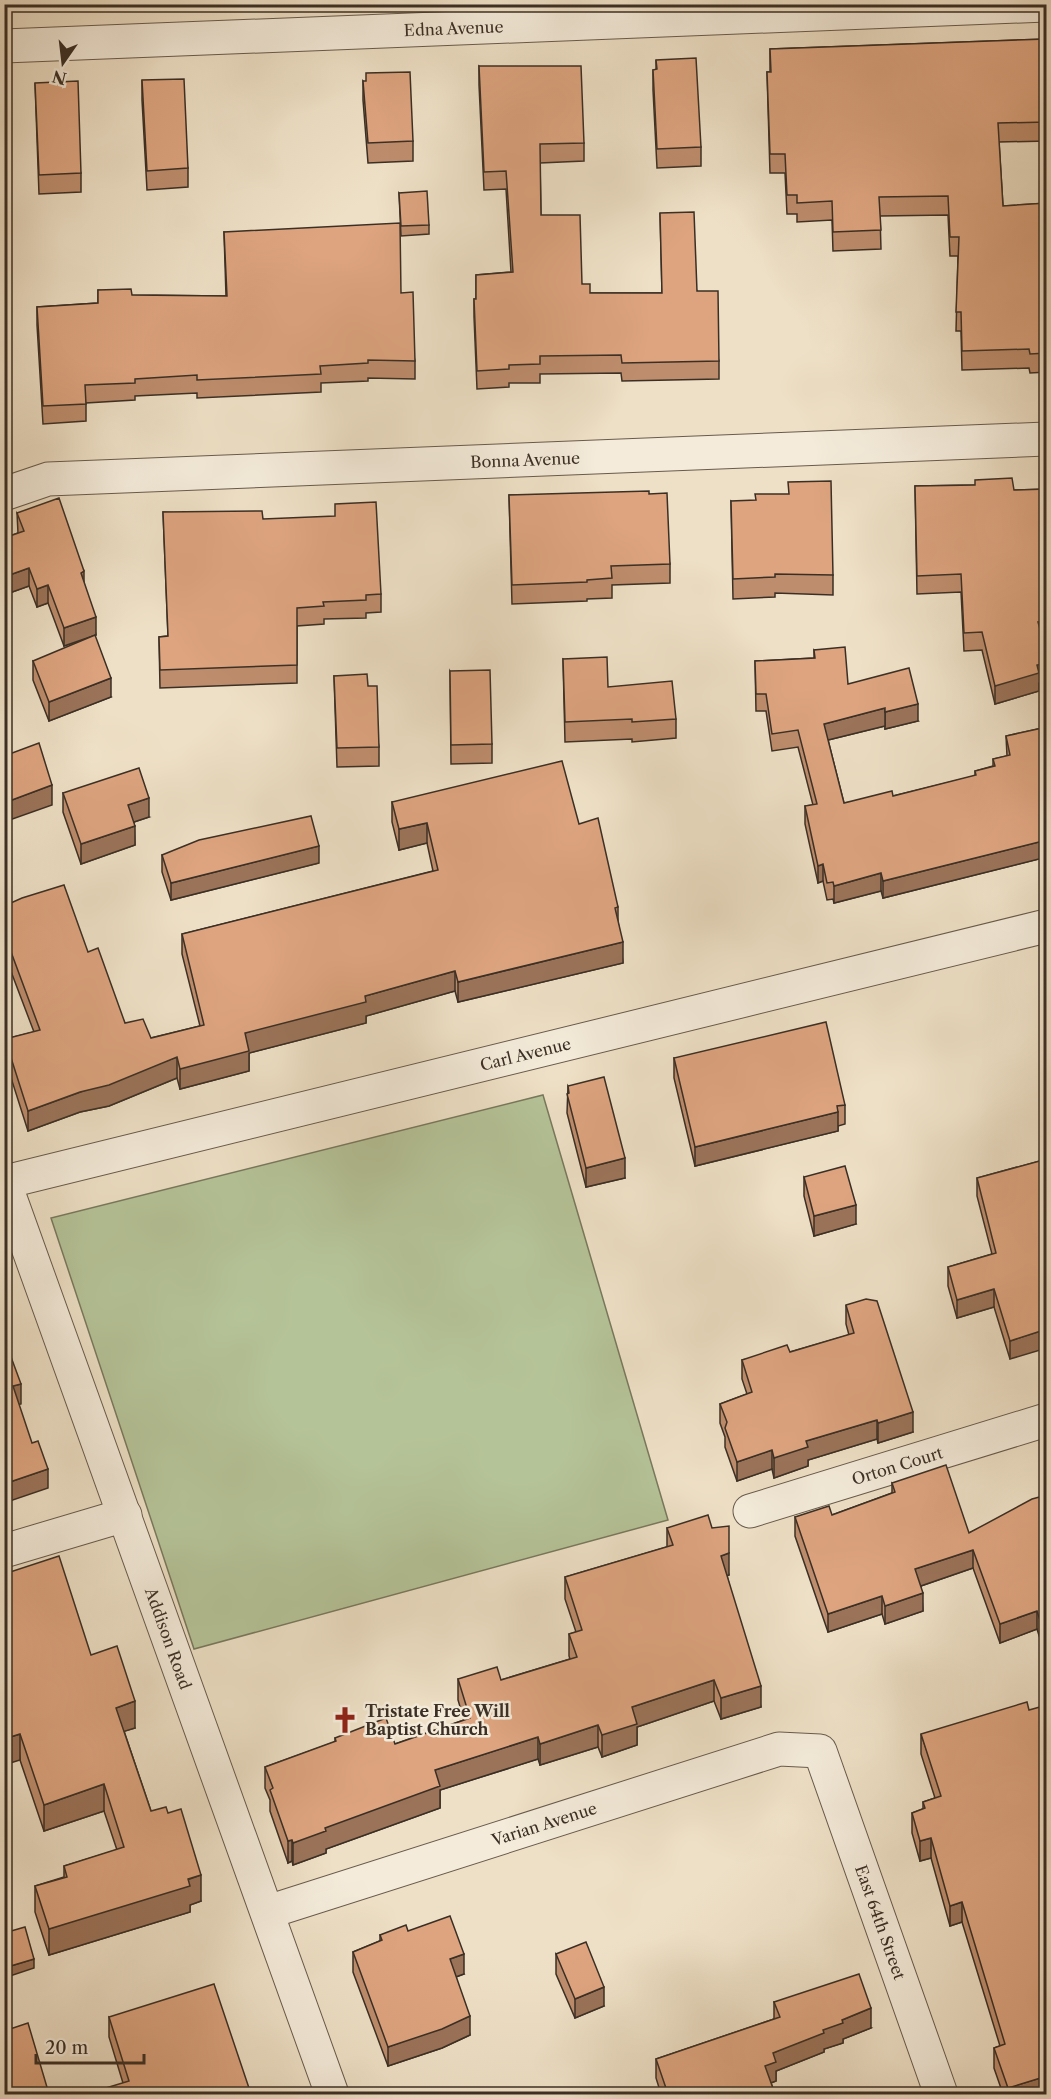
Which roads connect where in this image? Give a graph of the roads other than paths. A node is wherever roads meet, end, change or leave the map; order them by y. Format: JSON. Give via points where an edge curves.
{"nodes":[{"id":1,"x":1047,"y":5,"type":"edge"},
{"id":2,"x":880,"y":8,"type":"edge"},
{"id":3,"x":4,"y":46,"type":"edge"},
{"id":4,"x":1047,"y":439,"type":"edge"},
{"id":5,"x":4,"y":494,"type":"edge"},
{"id":6,"x":1047,"y":926,"type":"edge"},
{"id":7,"x":5,"y":1181,"type":"edge"},
{"id":8,"x":1047,"y":1420,"type":"edge"},
{"id":9,"x":750,"y":1512,"type":"dead end"},
{"id":10,"x":125,"y":1515,"type":"junction"},
{"id":11,"x":4,"y":1551,"type":"edge"},
{"id":12,"x":820,"y":1751,"type":"joint"},
{"id":13,"x":268,"y":1912,"type":"junction"},
{"id":14,"x":332,"y":2094,"type":"edge"},
{"id":15,"x":941,"y":2094,"type":"edge"}],
"edges":[{"from":1,"to":2,"type":"street","name":"Edna Avenue"},
{"from":2,"to":3,"type":"street","name":"Edna Avenue"},
{"from":4,"to":5,"type":"street","name":"Bonna Avenue","via":[[48,479]]},
{"from":6,"to":7,"type":"street","name":"Carl Avenue"},
{"from":7,"to":10,"type":"street","name":"Addison Road"},
{"from":8,"to":9,"type":"street","name":"Orton Court"},
{"from":10,"to":11,"type":"street"},
{"from":10,"to":13,"type":"street","name":"Addison Road"},
{"from":12,"to":13,"type":"street","name":"Varian Avenue","via":[[779,1749]]},
{"from":12,"to":15,"type":"street","name":"East 64th Street"},
{"from":13,"to":14,"type":"street","name":"Addison Road"}]}
